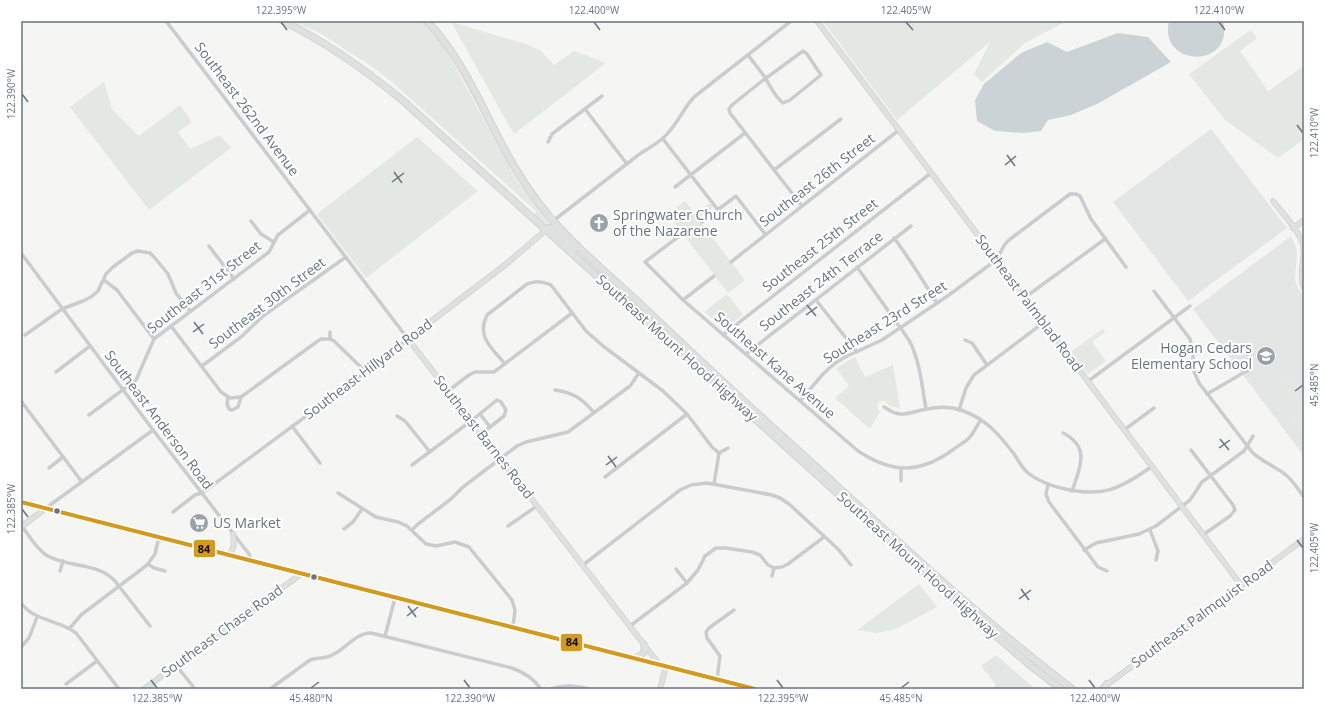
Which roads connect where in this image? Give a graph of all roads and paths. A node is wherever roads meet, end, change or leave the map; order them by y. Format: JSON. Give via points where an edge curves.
{"nodes":[{"id":1,"x":166,"y":21,"type":"edge"},
{"id":2,"x":283,"y":21,"type":"edge"},
{"id":3,"x":427,"y":21,"type":"edge"},
{"id":4,"x":791,"y":21,"type":"edge"},
{"id":5,"x":817,"y":21,"type":"edge"},
{"id":6,"x":748,"y":55,"type":"junction"},
{"id":7,"x":766,"y":79,"type":"junction"},
{"id":8,"x":602,"y":96,"type":"dead end"},
{"id":9,"x":585,"y":109,"type":"junction"},
{"id":10,"x":841,"y":119,"type":"dead end"},
{"id":11,"x":899,"y":130,"type":"junction"},
{"id":12,"x":745,"y":133,"type":"junction"},
{"id":13,"x":663,"y":138,"type":"junction"},
{"id":14,"x":548,"y":142,"type":"dead end"},
{"id":15,"x":627,"y":164,"type":"junction"},
{"id":16,"x":774,"y":170,"type":"junction"},
{"id":17,"x":931,"y":173,"type":"junction"},
{"id":18,"x":691,"y":175,"type":"junction"},
{"id":19,"x":675,"y":187,"type":"dead end"},
{"id":20,"x":1273,"y":201,"type":"dead end"},
{"id":21,"x":802,"y":206,"type":"junction"},
{"id":22,"x":310,"y":210,"type":"junction"},
{"id":23,"x":718,"y":210,"type":"junction"},
{"id":24,"x":1304,"y":220,"type":"edge"},
{"id":25,"x":252,"y":221,"type":"dead end"},
{"id":26,"x":553,"y":221,"type":"junction"},
{"id":27,"x":702,"y":222,"type":"dead end"},
{"id":28,"x":911,"y":226,"type":"dead end"},
{"id":29,"x":1293,"y":228,"type":"junction"},
{"id":30,"x":546,"y":230,"type":"junction"},
{"id":31,"x":682,"y":234,"type":"dead end"},
{"id":32,"x":765,"y":234,"type":"junction"},
{"id":33,"x":894,"y":238,"type":"junction"},
{"id":34,"x":1105,"y":239,"type":"junction"},
{"id":35,"x":274,"y":242,"type":"junction"},
{"id":36,"x":209,"y":246,"type":"dead end"},
{"id":37,"x":21,"y":253,"type":"edge"},
{"id":38,"x":1304,"y":254,"type":"edge"},
{"id":39,"x":346,"y":257,"type":"junction"},
{"id":40,"x":592,"y":260,"type":"junction"},
{"id":41,"x":996,"y":260,"type":"junction"},
{"id":42,"x":731,"y":262,"type":"dead end"},
{"id":43,"x":1126,"y":267,"type":"dead end"},
{"id":44,"x":857,"y":268,"type":"junction"},
{"id":45,"x":714,"y":276,"type":"dead end"},
{"id":46,"x":234,"y":279,"type":"junction"},
{"id":47,"x":104,"y":280,"type":"junction"},
{"id":48,"x":1304,"y":288,"type":"edge"},
{"id":49,"x":1154,"y":291,"type":"dead end"},
{"id":50,"x":1024,"y":298,"type":"junction"},
{"id":51,"x":683,"y":300,"type":"junction"},
{"id":52,"x":816,"y":300,"type":"junction"},
{"id":53,"x":937,"y":303,"type":"junction"},
{"id":54,"x":1190,"y":306,"type":"dead end"},
{"id":55,"x":62,"y":309,"type":"junction"},
{"id":56,"x":190,"y":311,"type":"junction"},
{"id":57,"x":572,"y":313,"type":"junction"},
{"id":58,"x":1174,"y":318,"type":"junction"},
{"id":59,"x":1043,"y":323,"type":"junction"},
{"id":60,"x":171,"y":326,"type":"junction"},
{"id":61,"x":901,"y":327,"type":"junction"},
{"id":62,"x":330,"y":332,"type":"dead end"},
{"id":63,"x":25,"y":335,"type":"dead end"},
{"id":64,"x":723,"y":335,"type":"junction"},
{"id":65,"x":154,"y":339,"type":"junction"},
{"id":66,"x":330,"y":339,"type":"junction"},
{"id":67,"x":408,"y":339,"type":"junction"},
{"id":68,"x":964,"y":340,"type":"dead end"},
{"id":69,"x":90,"y":346,"type":"junction"},
{"id":70,"x":857,"y":352,"type":"junction"},
{"id":71,"x":746,"y":354,"type":"junction"},
{"id":72,"x":505,"y":364,"type":"junction"},
{"id":73,"x":987,"y":365,"type":"junction"},
{"id":74,"x":202,"y":366,"type":"junction"},
{"id":75,"x":1250,"y":369,"type":"dead end"},
{"id":76,"x":56,"y":372,"type":"dead end"},
{"id":77,"x":366,"y":372,"type":"junction"},
{"id":78,"x":639,"y":373,"type":"junction"},
{"id":79,"x":1087,"y":382,"type":"junction"},
{"id":80,"x":123,"y":390,"type":"junction"},
{"id":81,"x":555,"y":390,"type":"dead end"},
{"id":82,"x":448,"y":391,"type":"junction"},
{"id":83,"x":1207,"y":394,"type":"junction"},
{"id":84,"x":228,"y":397,"type":"junction"},
{"id":85,"x":241,"y":397,"type":"junction"},
{"id":86,"x":21,"y":401,"type":"edge"},
{"id":87,"x":800,"y":401,"type":"junction"},
{"id":88,"x":884,"y":407,"type":"dead end"},
{"id":89,"x":1154,"y":408,"type":"dead end"},
{"id":90,"x":926,"y":409,"type":"junction"},
{"id":91,"x":960,"y":410,"type":"junction"},
{"id":92,"x":594,"y":413,"type":"junction"},
{"id":93,"x":89,"y":414,"type":"dead end"},
{"id":94,"x":480,"y":414,"type":"junction"},
{"id":95,"x":687,"y":414,"type":"junction"},
{"id":96,"x":397,"y":416,"type":"dead end"},
{"id":97,"x":981,"y":420,"type":"junction"},
{"id":98,"x":472,"y":421,"type":"junction"},
{"id":99,"x":292,"y":426,"type":"junction"},
{"id":100,"x":490,"y":427,"type":"junction"},
{"id":101,"x":153,"y":430,"type":"junction"},
{"id":102,"x":1124,"y":430,"type":"junction"},
{"id":103,"x":1063,"y":433,"type":"dead end"},
{"id":104,"x":481,"y":434,"type":"junction"},
{"id":105,"x":1253,"y":436,"type":"dead end"},
{"id":106,"x":1246,"y":446,"type":"junction"},
{"id":107,"x":728,"y":448,"type":"dead end"},
{"id":108,"x":1191,"y":450,"type":"dead end"},
{"id":109,"x":430,"y":452,"type":"junction"},
{"id":110,"x":719,"y":453,"type":"junction"},
{"id":111,"x":63,"y":457,"type":"junction"},
{"id":112,"x":500,"y":459,"type":"junction"},
{"id":113,"x":320,"y":463,"type":"dead end"},
{"id":114,"x":412,"y":465,"type":"dead end"},
{"id":115,"x":1151,"y":467,"type":"junction"},
{"id":116,"x":49,"y":468,"type":"dead end"},
{"id":117,"x":902,"y":468,"type":"junction"},
{"id":118,"x":1210,"y":476,"type":"junction"},
{"id":119,"x":605,"y":477,"type":"dead end"},
{"id":120,"x":82,"y":482,"type":"junction"},
{"id":121,"x":901,"y":482,"type":"dead end"},
{"id":122,"x":714,"y":484,"type":"junction"},
{"id":123,"x":1048,"y":484,"type":"junction"},
{"id":124,"x":1072,"y":491,"type":"junction"},
{"id":125,"x":202,"y":493,"type":"junction"},
{"id":126,"x":338,"y":494,"type":"dead end"},
{"id":127,"x":1304,"y":497,"type":"edge"},
{"id":128,"x":21,"y":502,"type":"edge"},
{"id":129,"x":537,"y":506,"type":"junction"},
{"id":130,"x":1181,"y":507,"type":"junction"},
{"id":131,"x":46,"y":508,"type":"junction"},
{"id":132,"x":362,"y":509,"type":"junction"},
{"id":133,"x":173,"y":512,"type":"dead end"},
{"id":134,"x":21,"y":526,"type":"edge"},
{"id":135,"x":508,"y":526,"type":"dead end"},
{"id":136,"x":344,"y":529,"type":"dead end"},
{"id":137,"x":412,"y":530,"type":"junction"},
{"id":138,"x":1150,"y":530,"type":"junction"},
{"id":139,"x":234,"y":534,"type":"junction"},
{"id":140,"x":1203,"y":535,"type":"junction"},
{"id":141,"x":159,"y":537,"type":"junction"},
{"id":142,"x":824,"y":537,"type":"junction"},
{"id":143,"x":1304,"y":539,"type":"edge"},
{"id":144,"x":1084,"y":550,"type":"junction"},
{"id":145,"x":230,"y":555,"type":"junction"},
{"id":146,"x":1156,"y":560,"type":"dead end"},
{"id":147,"x":63,"y":561,"type":"junction"},
{"id":148,"x":251,"y":561,"type":"junction"},
{"id":149,"x":148,"y":564,"type":"junction"},
{"id":150,"x":583,"y":565,"type":"junction"},
{"id":151,"x":851,"y":565,"type":"dead end"},
{"id":152,"x":774,"y":568,"type":"junction"},
{"id":153,"x":676,"y":569,"type":"dead end"},
{"id":154,"x":60,"y":571,"type":"dead end"},
{"id":155,"x":165,"y":571,"type":"dead end"},
{"id":156,"x":1107,"y":571,"type":"dead end"},
{"id":157,"x":301,"y":574,"type":"junction"},
{"id":158,"x":772,"y":576,"type":"dead end"},
{"id":159,"x":687,"y":583,"type":"junction"},
{"id":160,"x":1241,"y":585,"type":"junction"},
{"id":161,"x":119,"y":586,"type":"junction"},
{"id":162,"x":395,"y":598,"type":"junction"},
{"id":163,"x":21,"y":603,"type":"edge"},
{"id":164,"x":734,"y":610,"type":"dead end"},
{"id":165,"x":37,"y":617,"type":"junction"},
{"id":166,"x":150,"y":626,"type":"dead end"},
{"id":167,"x":630,"y":626,"type":"junction"},
{"id":168,"x":513,"y":627,"type":"junction"},
{"id":169,"x":70,"y":628,"type":"junction"},
{"id":170,"x":385,"y":636,"type":"junction"},
{"id":171,"x":644,"y":644,"type":"junction"},
{"id":172,"x":21,"y":647,"type":"edge"},
{"id":173,"x":726,"y":654,"type":"dead end"},
{"id":174,"x":720,"y":656,"type":"junction"},
{"id":175,"x":635,"y":658,"type":"junction"},
{"id":176,"x":98,"y":661,"type":"junction"},
{"id":177,"x":659,"y":664,"type":"junction"},
{"id":178,"x":176,"y":665,"type":"junction"},
{"id":179,"x":666,"y":666,"type":"junction"},
{"id":180,"x":717,"y":679,"type":"junction"},
{"id":181,"x":66,"y":684,"type":"dead end"},
{"id":182,"x":1056,"y":686,"type":"edge"},
{"id":183,"x":1105,"y":687,"type":"edge"},
{"id":184,"x":119,"y":689,"type":"edge"},
{"id":185,"x":144,"y":689,"type":"edge"},
{"id":186,"x":195,"y":689,"type":"edge"},
{"id":187,"x":270,"y":689,"type":"edge"},
{"id":188,"x":540,"y":689,"type":"edge"},
{"id":189,"x":551,"y":689,"type":"edge"},
{"id":190,"x":590,"y":689,"type":"edge"},
{"id":191,"x":660,"y":689,"type":"edge"},
{"id":192,"x":755,"y":689,"type":"edge"},
{"id":193,"x":1061,"y":689,"type":"edge"},
{"id":194,"x":1072,"y":689,"type":"edge"},
{"id":195,"x":1101,"y":689,"type":"edge"}],
"edges":[{"from":1,"to":22,"type":"street","name":"Southeast 262nd Avenue"},
{"from":2,"to":30,"type":"highway","name":"Southeast Mount Hood Highway","via":[[310,35],[382,84]]},
{"from":3,"to":26,"type":"highway","name":"Southeast Mount Hood Highway","via":[[458,60],[513,165]]},
{"from":4,"to":6,"type":"street"},
{"from":5,"to":11,"type":"street","name":"Southeast Palmblad Road"},
{"from":6,"to":7,"type":"street"},
{"from":6,"to":13,"type":"street","via":[[694,97]]},
{"from":7,"to":7,"type":"street","via":[[803,51],[821,75],[783,103]]},
{"from":7,"to":12,"type":"street","via":[[729,109]]},
{"from":8,"to":9,"type":"street"},
{"from":9,"to":14,"type":"street","via":[[552,134]]},
{"from":9,"to":15,"type":"street"},
{"from":10,"to":16,"type":"street"},
{"from":11,"to":17,"type":"street","name":"Southeast Palmblad Road"},
{"from":11,"to":21,"type":"street","name":"Southeast 26th Street"},
{"from":12,"to":16,"type":"street"},
{"from":12,"to":18,"type":"street"},
{"from":13,"to":15,"type":"street"},
{"from":13,"to":18,"type":"street"},
{"from":15,"to":26,"type":"street"},
{"from":16,"to":21,"type":"street"},
{"from":17,"to":41,"type":"street","name":"Southeast Palmblad Road"},
{"from":17,"to":64,"type":"street","name":"Southeast 25th Street"},
{"from":18,"to":19,"type":"street"},
{"from":18,"to":23,"type":"street"},
{"from":20,"to":29,"type":"street"},
{"from":21,"to":32,"type":"street","name":"Southeast 26th Street"},
{"from":22,"to":35,"type":"street","name":"Southeast 31st Street","via":[[281,232]]},
{"from":22,"to":39,"type":"street","name":"Southeast Barnes Road"},
{"from":23,"to":27,"type":"street"},
{"from":23,"to":32,"type":"street","via":[[736,196]]},
{"from":24,"to":29,"type":"street"},
{"from":25,"to":35,"type":"street","via":[[262,234]]},
{"from":26,"to":40,"type":"highway","name":"Southeast Mount Hood Highway"},
{"from":28,"to":33,"type":"street","name":"Southeast 24th Terrace"},
{"from":29,"to":38,"type":"street","via":[[1301,239]]},
{"from":30,"to":40,"type":"highway","via":[[551,228],[582,256]]},
{"from":30,"to":67,"type":"street","name":"Southeast Hillyard Road","via":[[505,265]]},
{"from":30,"to":182,"type":"highway","name":"Southeast Mount Hood Highway","via":[[995,635]]},
{"from":31,"to":51,"type":"street","name":"Southeast Kane Avenue","via":[[645,262]]},
{"from":32,"to":42,"type":"street","name":"Southeast 26th Street"},
{"from":33,"to":44,"type":"street","name":"Southeast 24th Terrace"},
{"from":33,"to":53,"type":"street"},
{"from":34,"to":41,"type":"street","name":"Southeast 23rd Street","via":[[1089,216],[1081,197],[1077,194],[1069,195],[1009,240]]},
{"from":34,"to":43,"type":"street"},
{"from":34,"to":50,"type":"street"},
{"from":35,"to":46,"type":"street","name":"Southeast 31st Street","via":[[269,252]]},
{"from":36,"to":46,"type":"street"},
{"from":37,"to":55,"type":"street","name":"Southeast Anderson Road"},
{"from":38,"to":48,"type":"street"},
{"from":39,"to":67,"type":"street","name":"Southeast Barnes Road"},
{"from":39,"to":74,"type":"street","name":"Southeast 30th Street","via":[[263,316]]},
{"from":40,"to":194,"type":"highway","name":"Southeast Mount Hood Highway","via":[[967,603]]},
{"from":41,"to":50,"type":"street","name":"Southeast Palmblad Road"},
{"from":41,"to":53,"type":"street","name":"Southeast 23rd Street"},
{"from":44,"to":52,"type":"street","name":"Southeast 24th Terrace"},
{"from":44,"to":61,"type":"street"},
{"from":45,"to":51,"type":"street"},
{"from":46,"to":56,"type":"street","name":"Southeast 31st Street"},
{"from":47,"to":55,"type":"street","via":[[91,297]]},
{"from":47,"to":56,"type":"street","via":[[113,267],[132,253],[150,253],[168,274],[176,293]]},
{"from":47,"to":65,"type":"street","via":[[117,290]]},
{"from":49,"to":58,"type":"street"},
{"from":50,"to":59,"type":"street","name":"Southeast Palmblad Road"},
{"from":51,"to":64,"type":"street","name":"Southeast Kane Avenue"},
{"from":52,"to":70,"type":"street"},
{"from":52,"to":71,"type":"street","name":"Southeast 24th Terrace"},
{"from":53,"to":61,"type":"street","name":"Southeast 23rd Street"},
{"from":54,"to":58,"type":"street"},
{"from":55,"to":63,"type":"street"},
{"from":55,"to":69,"type":"street","name":"Southeast Anderson Road"},
{"from":56,"to":60,"type":"street","name":"Southeast 31st Street"},
{"from":57,"to":72,"type":"street"},
{"from":57,"to":72,"type":"street","via":[[545,282],[533,282],[520,288],[487,315],[483,325],[484,339]]},
{"from":57,"to":78,"type":"street","via":[[603,346]]},
{"from":58,"to":79,"type":"street"},
{"from":58,"to":83,"type":"street","via":[[1190,339],[1193,370]]},
{"from":59,"to":73,"type":"street"},
{"from":59,"to":79,"type":"street","name":"Southeast Palmblad Road"},
{"from":60,"to":65,"type":"street","name":"Southeast 31st Street"},
{"from":60,"to":74,"type":"street"},
{"from":61,"to":70,"type":"street","name":"Southeast 23rd Street"},
{"from":61,"to":90,"type":"street","via":[[915,352]]},
{"from":62,"to":66,"type":"street"},
{"from":64,"to":71,"type":"street","name":"Southeast Kane Avenue"},
{"from":65,"to":80,"type":"street","name":"Southeast 31st Street","via":[[138,377]]},
{"from":66,"to":77,"type":"street"},
{"from":66,"to":85,"type":"street","via":[[321,339]]},
{"from":67,"to":77,"type":"street","name":"Southeast Hillyard Road"},
{"from":67,"to":82,"type":"street","name":"Southeast Barnes Road"},
{"from":68,"to":73,"type":"street","via":[[972,344]]},
{"from":69,"to":76,"type":"street"},
{"from":69,"to":80,"type":"street","name":"Southeast Anderson Road"},
{"from":70,"to":87,"type":"street","name":"Southeast 23rd Street","via":[[834,364]]},
{"from":71,"to":87,"type":"street","name":"Southeast Kane Avenue"},
{"from":72,"to":82,"type":"street","via":[[494,372],[475,372]]},
{"from":73,"to":91,"type":"street","via":[[968,383]]},
{"from":74,"to":84,"type":"street","via":[[221,392]]},
{"from":75,"to":83,"type":"street"},
{"from":77,"to":99,"type":"street","name":"Southeast Hillyard Road"},
{"from":78,"to":92,"type":"street","via":[[630,386]]},
{"from":78,"to":95,"type":"street"},
{"from":79,"to":102,"type":"street","name":"Southeast Palmblad Road"},
{"from":80,"to":93,"type":"street","name":"Southeast 31st Street"},
{"from":80,"to":101,"type":"street","name":"Southeast Anderson Road"},
{"from":81,"to":92,"type":"street","via":[[579,398]]},
{"from":82,"to":98,"type":"street","name":"Southeast Barnes Road"},
{"from":83,"to":106,"type":"street"},
{"from":84,"to":85,"type":"street"},
{"from":84,"to":85,"type":"street","via":[[227,404],[232,410],[238,407]]},
{"from":86,"to":111,"type":"street"},
{"from":87,"to":117,"type":"street","name":"Southeast Kane Avenue","via":[[858,451],[886,466]]},
{"from":88,"to":90,"type":"street","via":[[899,414]]},
{"from":89,"to":102,"type":"street"},
{"from":90,"to":91,"type":"street"},
{"from":91,"to":97,"type":"street"},
{"from":92,"to":112,"type":"street","via":[[568,432],[521,444]]},
{"from":94,"to":98,"type":"street"},
{"from":94,"to":100,"type":"street"},
{"from":94,"to":100,"type":"street","via":[[497,400],[501,402],[506,412]]},
{"from":95,"to":110,"type":"street"},
{"from":95,"to":119,"type":"street"},
{"from":96,"to":109,"type":"street","via":[[405,421]]},
{"from":97,"to":117,"type":"street","name":"Southeast Kane Avenue","via":[[969,438],[947,454],[918,467]]},
{"from":97,"to":123,"type":"street","via":[[1000,436],[1027,472]]},
{"from":98,"to":104,"type":"street","name":"Southeast Barnes Road"},
{"from":98,"to":109,"type":"street"},
{"from":99,"to":113,"type":"street"},
{"from":99,"to":125,"type":"street","name":"Southeast Hillyard Road"},
{"from":100,"to":104,"type":"street"},
{"from":101,"to":120,"type":"street"},
{"from":101,"to":125,"type":"street","name":"Southeast Anderson Road"},
{"from":102,"to":115,"type":"street","name":"Southeast Palmblad Road"},
{"from":103,"to":124,"type":"street","via":[[1070,436],[1081,452],[1082,462]]},
{"from":104,"to":112,"type":"street","name":"Southeast Barnes Road"},
{"from":105,"to":106,"type":"street"},
{"from":106,"to":118,"type":"street","via":[[1244,451]]},
{"from":106,"to":127,"type":"street","via":[[1260,460],[1286,475]]},
{"from":107,"to":110,"type":"street"},
{"from":108,"to":118,"type":"street"},
{"from":109,"to":114,"type":"street"},
{"from":110,"to":122,"type":"street"},
{"from":111,"to":116,"type":"street"},
{"from":111,"to":120,"type":"street"},
{"from":112,"to":129,"type":"street","name":"Southeast Barnes Road"},
{"from":112,"to":137,"type":"street"},
{"from":115,"to":124,"type":"street","via":[[1113,489],[1090,493]]},
{"from":115,"to":130,"type":"street","name":"Southeast Palmblad Road"},
{"from":117,"to":121,"type":"street"},
{"from":118,"to":130,"type":"street"},
{"from":118,"to":140,"type":"street","via":[[1235,510]]},
{"from":120,"to":131,"type":"street"},
{"from":122,"to":142,"type":"street","via":[[780,498]]},
{"from":122,"to":150,"type":"street","via":[[685,486]]},
{"from":123,"to":124,"type":"street"},
{"from":123,"to":144,"type":"street","via":[[1048,502]]},
{"from":125,"to":133,"type":"street","name":"Southeast Hillyard Road","via":[[195,495]]},
{"from":125,"to":139,"type":"street","name":"Southeast Anderson Road"},
{"from":126,"to":132,"type":"street"},
{"from":128,"to":131,"type":"street"},
{"from":129,"to":135,"type":"street"},
{"from":129,"to":150,"type":"street","name":"Southeast Barnes Road"},
{"from":130,"to":138,"type":"street"},
{"from":130,"to":140,"type":"street","name":"Southeast Palmblad Road"},
{"from":131,"to":134,"type":"street"},
{"from":131,"to":141,"type":"street"},
{"from":132,"to":136,"type":"street","via":[[357,518]]},
{"from":132,"to":137,"type":"street","via":[[380,519],[398,522]]},
{"from":134,"to":147,"type":"street","via":[[44,553]]},
{"from":137,"to":168,"type":"street","via":[[431,546],[455,542],[472,551],[512,600],[515,610]]},
{"from":138,"to":144,"type":"street","via":[[1096,543]]},
{"from":138,"to":146,"type":"street","via":[[1158,551]]},
{"from":139,"to":145,"type":"street","via":[[234,545]]},
{"from":139,"to":148,"type":"street","name":"Southeast Anderson Road","via":[[249,554]]},
{"from":140,"to":160,"type":"street","name":"Southeast Palmblad Road"},
{"from":141,"to":145,"type":"street"},
{"from":141,"to":149,"type":"street","via":[[155,554]]},
{"from":142,"to":151,"type":"street"},
{"from":142,"to":152,"type":"street","via":[[788,564]]},
{"from":143,"to":160,"type":"street","name":"Southeast Palmquist Road"},
{"from":144,"to":156,"type":"street","via":[[1098,567]]},
{"from":145,"to":148,"type":"street"},
{"from":147,"to":154,"type":"street"},
{"from":147,"to":161,"type":"street","via":[[104,572]]},
{"from":148,"to":157,"type":"street"},
{"from":149,"to":155,"type":"street"},
{"from":149,"to":161,"type":"street"},
{"from":150,"to":167,"type":"street","name":"Southeast Barnes Road"},
{"from":152,"to":158,"type":"street"},
{"from":152,"to":159,"type":"street","via":[[760,555],[752,552],[716,548],[705,556]]},
{"from":153,"to":159,"type":"street"},
{"from":157,"to":162,"type":"street"},
{"from":157,"to":178,"type":"street","name":"Southeast Chase Road"},
{"from":159,"to":167,"type":"street"},
{"from":160,"to":183,"type":"street","name":"Southeast Palmquist Road"},
{"from":161,"to":166,"type":"street"},
{"from":161,"to":169,"type":"street","via":[[81,615]]},
{"from":162,"to":168,"type":"street"},
{"from":162,"to":170,"type":"street"},
{"from":163,"to":165,"type":"street"},
{"from":164,"to":174,"type":"street","via":[[706,632],[707,638]]},
{"from":165,"to":169,"type":"street"},
{"from":165,"to":172,"type":"street","via":[[29,638]]},
{"from":167,"to":171,"type":"street","name":"Southeast Barnes Road"},
{"from":168,"to":175,"type":"street"},
{"from":169,"to":176,"type":"street"},
{"from":170,"to":187,"type":"street","via":[[361,634],[330,656],[310,660]]},
{"from":170,"to":188,"type":"street","via":[[512,668],[530,677]]},
{"from":171,"to":175,"type":"main road","via":[[644,653]]},
{"from":171,"to":177,"type":"street","name":"Southeast Barnes Road"},
{"from":173,"to":174,"type":"street"},
{"from":174,"to":180,"type":"street"},
{"from":175,"to":177,"type":"street"},
{"from":176,"to":181,"type":"street"},
{"from":176,"to":184,"type":"street"},
{"from":177,"to":179,"type":"street"},
{"from":178,"to":185,"type":"street","name":"Southeast Chase Road"},
{"from":178,"to":186,"type":"street"},
{"from":179,"to":180,"type":"street"},
{"from":179,"to":191,"type":"street"},
{"from":180,"to":192,"type":"street"},
{"from":182,"to":193,"type":"highway","name":"Southeast Mount Hood Highway"},
{"from":183,"to":195,"type":"street","name":"Southeast Palmquist Road"},
{"from":189,"to":190,"type":"street","via":[[574,685]]}]}
